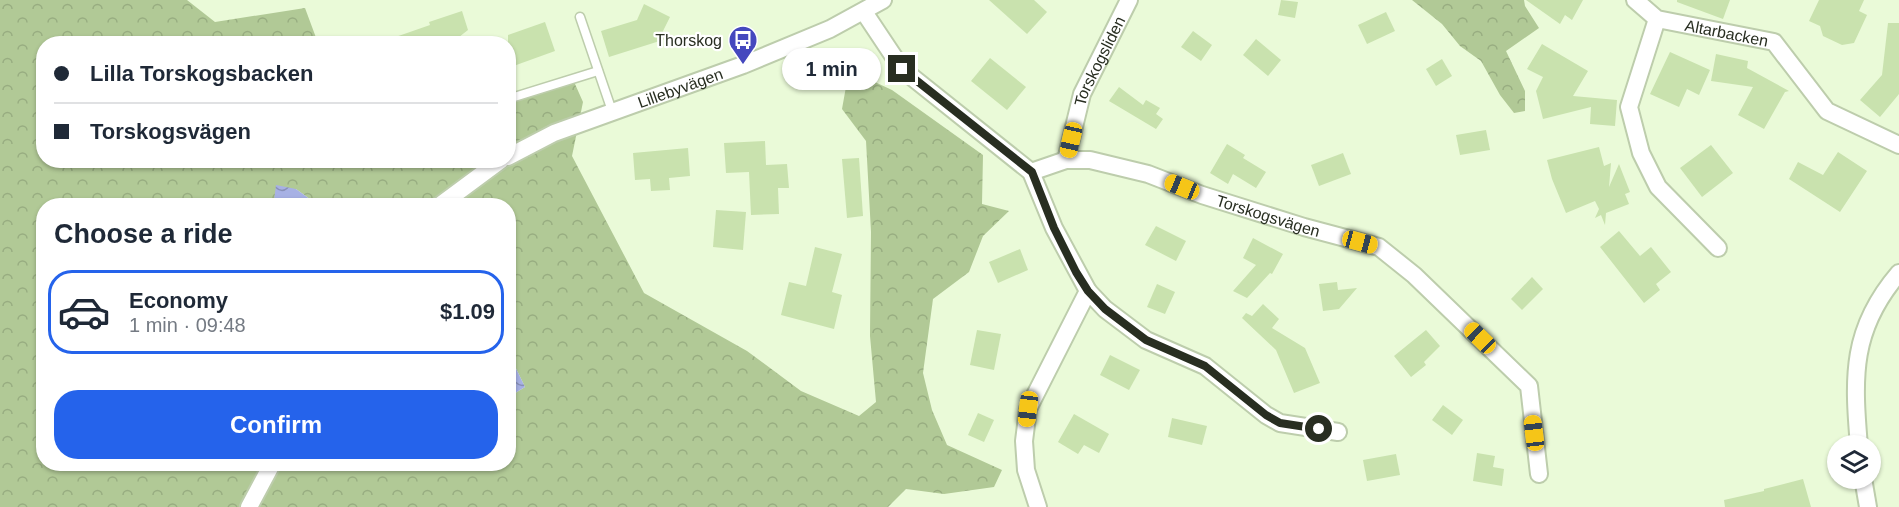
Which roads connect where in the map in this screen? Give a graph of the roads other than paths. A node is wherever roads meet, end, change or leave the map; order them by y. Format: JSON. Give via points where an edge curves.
{"nodes":[{"id":1,"x":883,"y":0,"type":"edge"},
{"id":2,"x":1129,"y":0,"type":"edge"},
{"id":3,"x":1635,"y":0,"type":"edge"},
{"id":4,"x":864,"y":12,"type":"junction"},
{"id":5,"x":580,"y":17,"type":"dead end"},
{"id":6,"x":1657,"y":19,"type":"junction"},
{"id":7,"x":598,"y":71,"type":"junction"},
{"id":8,"x":516,"y":97,"type":"edge"},
{"id":9,"x":612,"y":111,"type":"junction"},
{"id":10,"x":1899,"y":145,"type":"edge"},
{"id":11,"x":516,"y":153,"type":"edge"},
{"id":12,"x":1066,"y":160,"type":"junction"},
{"id":13,"x":490,"y":168,"type":"edge"},
{"id":14,"x":1032,"y":172,"type":"junction"},
{"id":15,"x":450,"y":198,"type":"edge"},
{"id":16,"x":1718,"y":248,"type":"dead end"},
{"id":17,"x":1899,"y":273,"type":"edge"},
{"id":18,"x":1088,"y":291,"type":"junction"},
{"id":19,"x":1338,"y":432,"type":"dead end"},
{"id":20,"x":1858,"y":435,"type":"edge"},
{"id":21,"x":268,"y":471,"type":"edge"},
{"id":22,"x":1539,"y":474,"type":"dead end"},
{"id":23,"x":1865,"y":489,"type":"edge"},
{"id":24,"x":249,"y":507,"type":"edge"},
{"id":25,"x":1038,"y":507,"type":"edge"},
{"id":26,"x":1868,"y":507,"type":"edge"}],
"edges":[{"from":1,"to":4,"type":"street","name":"Lillebyvägen"},
{"from":2,"to":12,"type":"street","name":"Torskogsliden","via":[[1082,94]]},
{"from":3,"to":6,"type":"street","name":"Altarbacken"},
{"from":4,"to":9,"type":"street","name":"Lillebyvägen","via":[[743,65]]},
{"from":4,"to":14,"type":"street","via":[[902,69]]},
{"from":5,"to":7,"type":"lane"},
{"from":6,"to":10,"type":"street","name":"Altarbacken","via":[[1774,42],[1827,111]]},
{"from":6,"to":16,"type":"street","via":[[1629,107],[1641,153],[1659,187]]},
{"from":7,"to":8,"type":"lane"},
{"from":7,"to":9,"type":"lane"},
{"from":9,"to":11,"type":"street","name":"Lillebyvägen"},
{"from":12,"to":14,"type":"street","name":"Torskogsvägen"},
{"from":12,"to":22,"type":"street","name":"Torskogsvägen","via":[[1090,160],[1148,174],[1304,227],[1379,247],[1414,275],[1528,386]]},
{"from":13,"to":15,"type":"street"},
{"from":14,"to":18,"type":"street","via":[[1054,228]]},
{"from":17,"to":20,"type":"street","via":[[1883,291],[1864,329],[1857,359]]},
{"from":18,"to":19,"type":"street","via":[[1146,340],[1205,366],[1280,423]]},
{"from":18,"to":25,"type":"street","via":[[1028,409],[1026,470]]},
{"from":21,"to":24,"type":"street"},
{"from":23,"to":26,"type":"street"}]}
